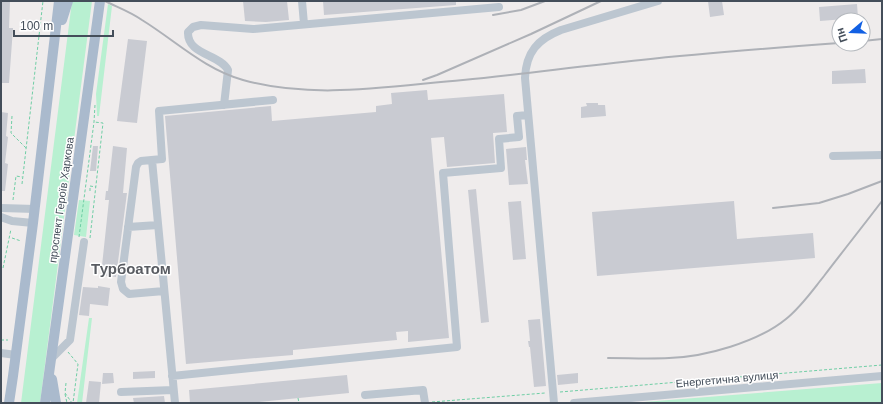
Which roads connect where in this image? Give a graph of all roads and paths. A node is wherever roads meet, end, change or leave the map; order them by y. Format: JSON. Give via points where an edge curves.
{"nodes":[{"id":1,"x":43,"y":1,"type":"edge"},
{"id":2,"x":55,"y":1,"type":"edge"},
{"id":3,"x":60,"y":1,"type":"edge"},
{"id":4,"x":68,"y":1,"type":"edge"},
{"id":5,"x":100,"y":1,"type":"edge"},
{"id":6,"x":302,"y":1,"type":"edge"},
{"id":7,"x":658,"y":1,"type":"edge"},
{"id":8,"x":499,"y":7,"type":"dead end"},
{"id":9,"x":304,"y":24,"type":"junction"},
{"id":10,"x":56,"y":37,"type":"junction"},
{"id":11,"x":273,"y":100,"type":"dead end"},
{"id":12,"x":95,"y":101,"type":"dead end"},
{"id":13,"x":224,"y":105,"type":"junction"},
{"id":14,"x":528,"y":115,"type":"junction"},
{"id":15,"x":12,"y":116,"type":"dead end"},
{"id":16,"x":94,"y":122,"type":"junction"},
{"id":17,"x":103,"y":123,"type":"dead end"},
{"id":18,"x":27,"y":148,"type":"junction"},
{"id":19,"x":882,"y":155,"type":"edge"},
{"id":20,"x":833,"y":156,"type":"dead end"},
{"id":21,"x":152,"y":160,"type":"junction"},
{"id":22,"x":16,"y":176,"type":"dead end"},
{"id":23,"x":23,"y":177,"type":"junction"},
{"id":24,"x":22,"y":184,"type":"dead end"},
{"id":25,"x":85,"y":186,"type":"junction"},
{"id":26,"x":90,"y":186,"type":"junction"},
{"id":27,"x":96,"y":187,"type":"dead end"},
{"id":28,"x":90,"y":191,"type":"dead end"},
{"id":29,"x":1,"y":208,"type":"edge"},
{"id":30,"x":35,"y":209,"type":"junction"},
{"id":31,"x":1,"y":217,"type":"edge"},
{"id":32,"x":33,"y":223,"type":"junction"},
{"id":33,"x":158,"y":225,"type":"junction"},
{"id":34,"x":128,"y":227,"type":"junction"},
{"id":35,"x":11,"y":237,"type":"dead end"},
{"id":36,"x":21,"y":240,"type":"dead end"},
{"id":37,"x":81,"y":240,"type":"joint"},
{"id":38,"x":164,"y":291,"type":"junction"},
{"id":39,"x":13,"y":337,"type":"dead end"},
{"id":40,"x":1,"y":340,"type":"edge"},
{"id":41,"x":59,"y":345,"type":"junction"},
{"id":42,"x":1,"y":353,"type":"edge"},
{"id":43,"x":16,"y":355,"type":"junction"},
{"id":44,"x":882,"y":365,"type":"edge"},
{"id":45,"x":50,"y":370,"type":"junction"},
{"id":46,"x":13,"y":376,"type":"junction"},
{"id":47,"x":172,"y":376,"type":"junction"},
{"id":48,"x":882,"y":376,"type":"edge"},
{"id":49,"x":66,"y":383,"type":"dead end"},
{"id":50,"x":173,"y":390,"type":"junction"},
{"id":51,"x":121,"y":392,"type":"dead end"},
{"id":52,"x":65,"y":393,"type":"junction"},
{"id":53,"x":554,"y":393,"type":"junction"},
{"id":54,"x":365,"y":395,"type":"dead end"},
{"id":55,"x":298,"y":398,"type":"dead end"},
{"id":56,"x":8,"y":403,"type":"edge"},
{"id":57,"x":15,"y":403,"type":"edge"},
{"id":58,"x":45,"y":403,"type":"edge"},
{"id":59,"x":56,"y":403,"type":"edge"},
{"id":60,"x":66,"y":403,"type":"edge"},
{"id":61,"x":72,"y":403,"type":"edge"},
{"id":62,"x":175,"y":403,"type":"edge"},
{"id":63,"x":299,"y":403,"type":"edge"},
{"id":64,"x":412,"y":403,"type":"edge"},
{"id":65,"x":425,"y":403,"type":"edge"},
{"id":66,"x":554,"y":403,"type":"edge"},
{"id":67,"x":574,"y":403,"type":"edge"}],
"edges":[{"from":1,"to":18,"type":"path"},
{"from":2,"to":10,"type":"main road"},
{"from":3,"to":10,"type":"main road"},
{"from":4,"to":10,"type":"main road"},
{"from":5,"to":41,"type":"main road","name":"проспект Героїв Харкова"},
{"from":6,"to":9,"type":"street"},
{"from":7,"to":14,"type":"street","via":[[561,30],[538,42],[525,70]]},
{"from":8,"to":9,"type":"street"},
{"from":9,"to":13,"type":"street","via":[[253,29],[197,25],[190,29],[190,43],[222,63],[228,70]]},
{"from":10,"to":30,"type":"main road"},
{"from":11,"to":13,"type":"street"},
{"from":12,"to":16,"type":"path"},
{"from":13,"to":21,"type":"street","via":[[159,110],[162,159]]},
{"from":14,"to":47,"type":"street","via":[[517,116],[519,138],[499,139],[501,168],[443,173],[457,347]]},
{"from":14,"to":53,"type":"street"},
{"from":15,"to":18,"type":"path","via":[[11,133]]},
{"from":16,"to":17,"type":"path"},
{"from":16,"to":25,"type":"path"},
{"from":18,"to":23,"type":"path"},
{"from":19,"to":20,"type":"street"},
{"from":21,"to":33,"type":"street"},
{"from":21,"to":34,"type":"street","via":[[141,161],[136,167]]},
{"from":22,"to":23,"type":"path"},
{"from":23,"to":24,"type":"path"},
{"from":25,"to":26,"type":"path"},
{"from":25,"to":37,"type":"path"},
{"from":26,"to":27,"type":"path"},
{"from":26,"to":28,"type":"path"},
{"from":29,"to":30,"type":"street"},
{"from":30,"to":32,"type":"main road"},
{"from":31,"to":32,"type":"street"},
{"from":32,"to":43,"type":"main road"},
{"from":33,"to":34,"type":"street"},
{"from":33,"to":38,"type":"street"},
{"from":34,"to":38,"type":"street","via":[[123,289],[131,294]]},
{"from":35,"to":36,"type":"path"},
{"from":37,"to":41,"type":"street","via":[[70,340]]},
{"from":38,"to":47,"type":"street"},
{"from":39,"to":40,"type":"path","via":[[7,341]]},
{"from":41,"to":45,"type":"main road","name":"проспект Героїв Харкова","via":[[52,358]]},
{"from":42,"to":43,"type":"street"},
{"from":43,"to":46,"type":"main road"},
{"from":44,"to":53,"type":"path"},
{"from":45,"to":58,"type":"main road","name":"проспект Героїв Харкова"},
{"from":45,"to":59,"type":"main road"},
{"from":46,"to":56,"type":"main road"},
{"from":46,"to":57,"type":"main road"},
{"from":47,"to":50,"type":"street"},
{"from":48,"to":67,"type":"street","name":"Енергетична вулиця"},
{"from":49,"to":52,"type":"path"},
{"from":50,"to":51,"type":"street"},
{"from":50,"to":62,"type":"street"},
{"from":52,"to":60,"type":"path"},
{"from":52,"to":61,"type":"path"},
{"from":53,"to":65,"type":"path"},
{"from":53,"to":66,"type":"street"},
{"from":54,"to":65,"type":"street","via":[[423,390]]},
{"from":55,"to":63,"type":"path"},
{"from":64,"to":65,"type":"path"}]}
